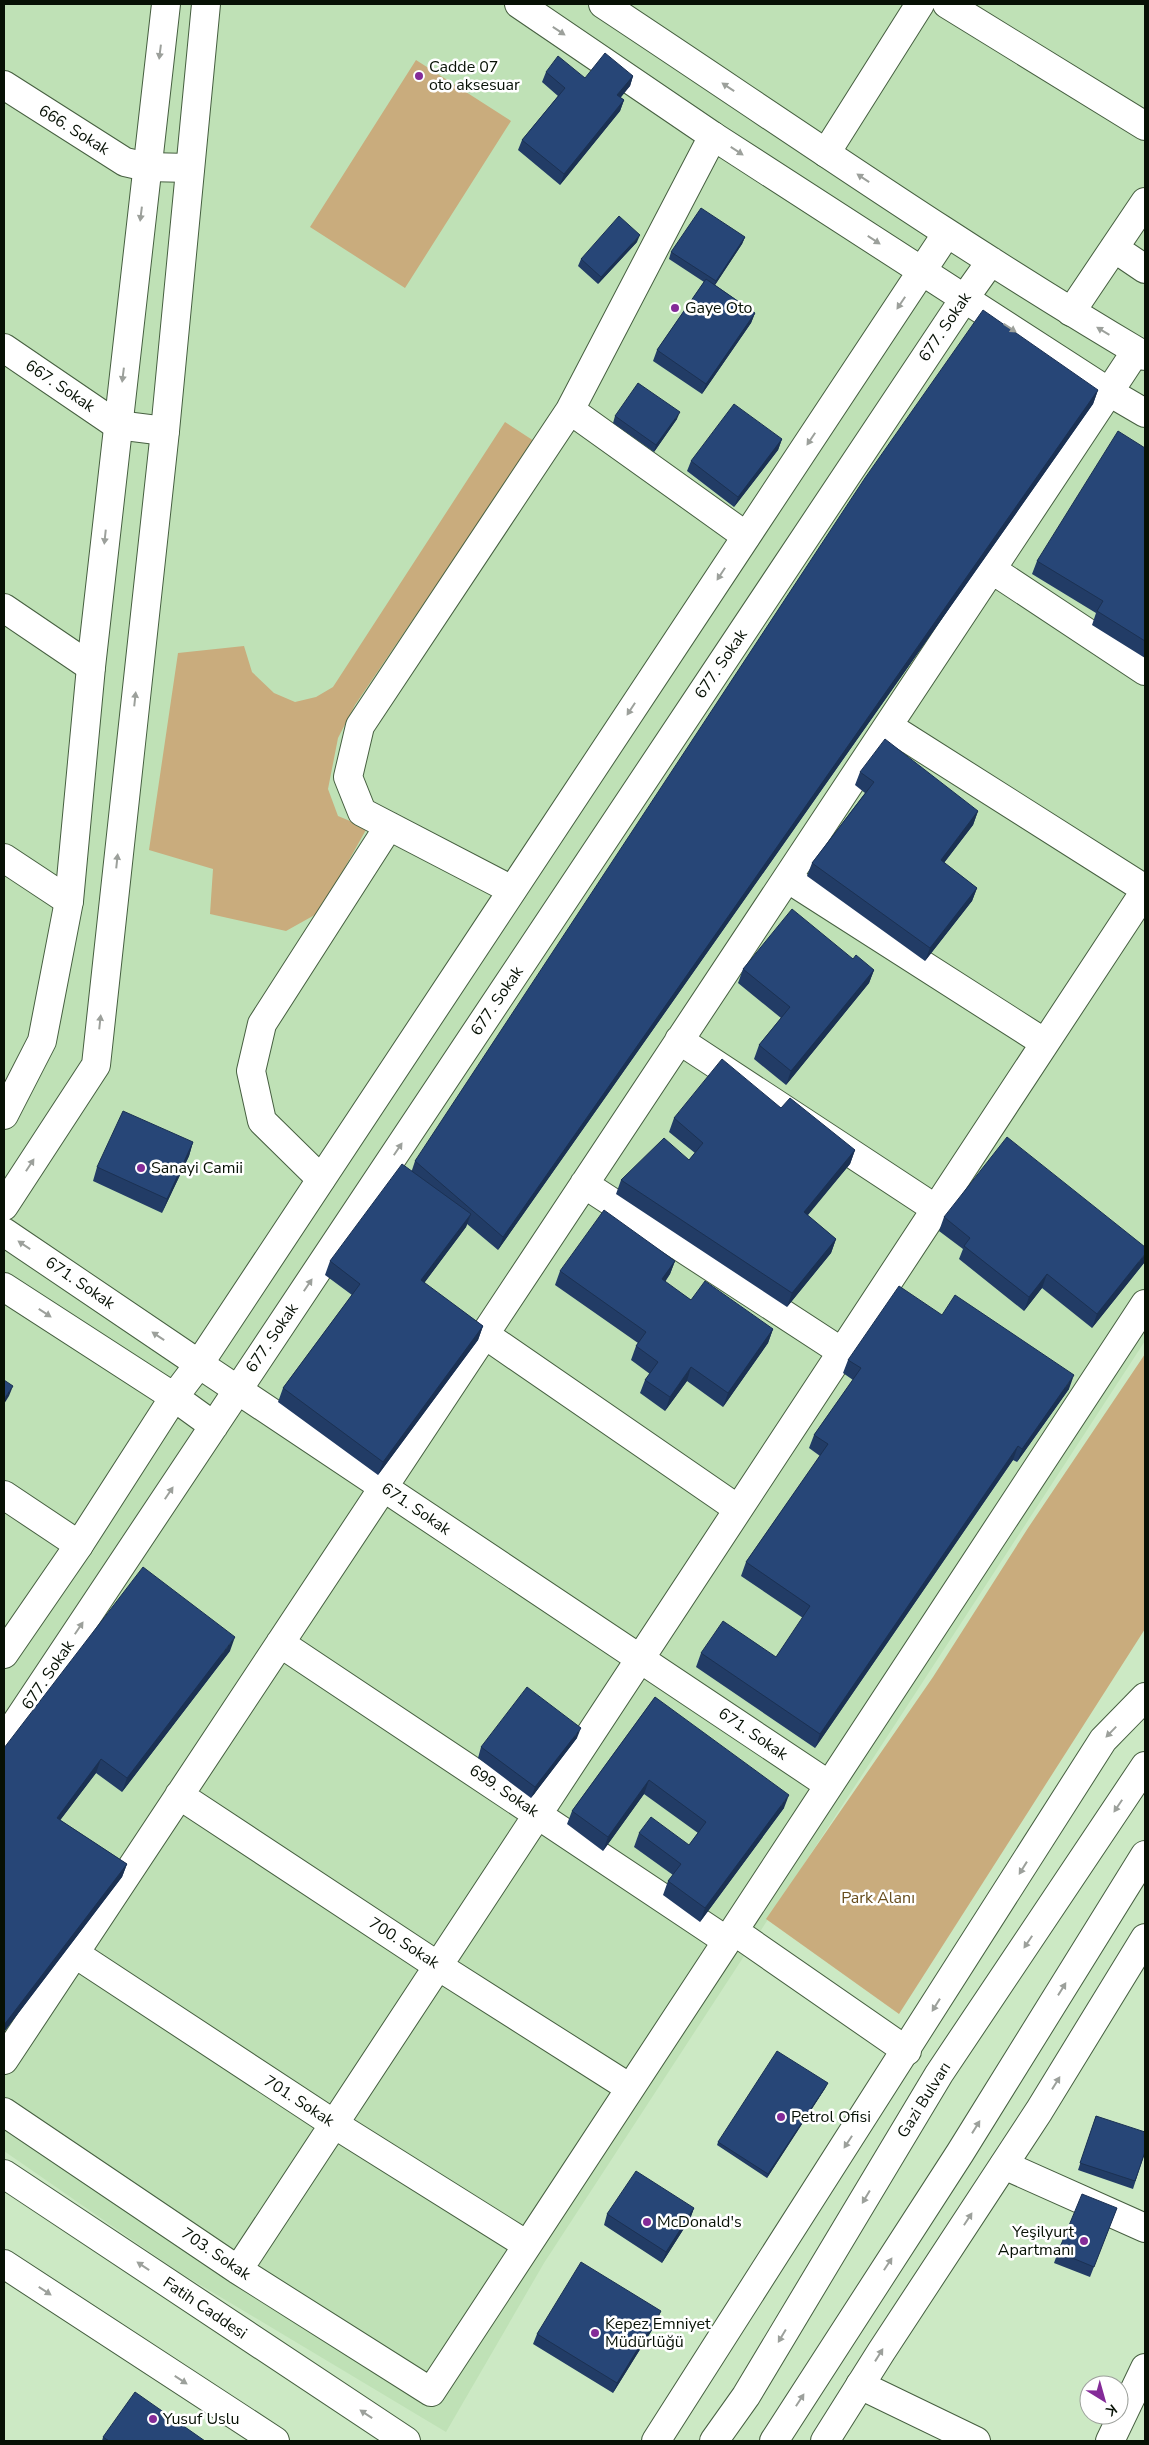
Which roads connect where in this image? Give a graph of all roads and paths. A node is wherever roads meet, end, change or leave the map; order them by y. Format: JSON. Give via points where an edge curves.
{"nodes":[{"id":1,"x":166,"y":4,"type":"edge"},
{"id":2,"x":206,"y":4,"type":"edge"},
{"id":3,"x":519,"y":4,"type":"edge"},
{"id":4,"x":603,"y":4,"type":"edge"},
{"id":5,"x":920,"y":4,"type":"edge"},
{"id":6,"x":947,"y":4,"type":"edge"},
{"id":7,"x":4,"y":85,"type":"edge"},
{"id":8,"x":1145,"y":126,"type":"edge"},
{"id":9,"x":714,"y":136,"type":"junction"},
{"id":10,"x":826,"y":153,"type":"junction"},
{"id":11,"x":147,"y":166,"type":"junction"},
{"id":12,"x":190,"y":168,"type":"junction"},
{"id":13,"x":1145,"y":202,"type":"edge"},
{"id":14,"x":947,"y":234,"type":"junction"},
{"id":15,"x":1114,"y":248,"type":"junction"},
{"id":16,"x":991,"y":261,"type":"junction"},
{"id":17,"x":1145,"y":269,"type":"edge"},
{"id":18,"x":922,"y":271,"type":"junction"},
{"id":19,"x":964,"y":299,"type":"junction"},
{"id":20,"x":1071,"y":312,"type":"junction"},
{"id":21,"x":4,"y":348,"type":"edge"},
{"id":22,"x":1141,"y":354,"type":"edge"},
{"id":23,"x":1109,"y":392,"type":"junction"},
{"id":24,"x":570,"y":410,"type":"junction"},
{"id":25,"x":1145,"y":413,"type":"edge"},
{"id":26,"x":117,"y":425,"type":"junction"},
{"id":27,"x":165,"y":431,"type":"junction"},
{"id":28,"x":746,"y":536,"type":"junction"},
{"id":29,"x":991,"y":569,"type":"junction"},
{"id":30,"x":4,"y":608,"type":"edge"},
{"id":31,"x":91,"y":667,"type":"junction"},
{"id":32,"x":1145,"y":671,"type":"edge"},
{"id":33,"x":888,"y":726,"type":"junction"},
{"id":34,"x":390,"y":826,"type":"junction"},
{"id":35,"x":4,"y":858,"type":"edge"},
{"id":36,"x":787,"y":878,"type":"junction"},
{"id":37,"x":512,"y":890,"type":"junction"},
{"id":38,"x":1145,"y":890,"type":"edge"},
{"id":39,"x":69,"y":901,"type":"junction"},
{"id":40,"x":679,"y":1040,"type":"junction"},
{"id":41,"x":1045,"y":1044,"type":"junction"},
{"id":42,"x":4,"y":1113,"type":"edge"},
{"id":43,"x":321,"y":1178,"type":"junction"},
{"id":44,"x":584,"y":1184,"type":"junction"},
{"id":45,"x":4,"y":1206,"type":"edge"},
{"id":46,"x":936,"y":1209,"type":"junction"},
{"id":47,"x":4,"y":1232,"type":"edge"},
{"id":48,"x":4,"y":1287,"type":"edge"},
{"id":49,"x":1145,"y":1304,"type":"edge"},
{"id":50,"x":484,"y":1334,"type":"junction"},
{"id":51,"x":842,"y":1352,"type":"junction"},
{"id":52,"x":199,"y":1364,"type":"junction"},
{"id":53,"x":238,"y":1390,"type":"junction"},
{"id":54,"x":174,"y":1397,"type":"junction"},
{"id":55,"x":214,"y":1426,"type":"junction"},
{"id":56,"x":383,"y":1487,"type":"junction"},
{"id":57,"x":4,"y":1495,"type":"edge"},
{"id":58,"x":738,"y":1509,"type":"junction"},
{"id":59,"x":79,"y":1544,"type":"junction"},
{"id":60,"x":280,"y":1642,"type":"junction"},
{"id":61,"x":4,"y":1654,"type":"edge"},
{"id":62,"x":641,"y":1658,"type":"junction"},
{"id":63,"x":1145,"y":1697,"type":"edge"},
{"id":64,"x":4,"y":1741,"type":"edge"},
{"id":65,"x":1145,"y":1766,"type":"edge"},
{"id":66,"x":829,"y":1785,"type":"junction"},
{"id":67,"x":179,"y":1795,"type":"junction"},
{"id":68,"x":538,"y":1813,"type":"junction"},
{"id":69,"x":1145,"y":1855,"type":"edge"},
{"id":70,"x":730,"y":1936,"type":"junction"},
{"id":71,"x":74,"y":1953,"type":"junction"},
{"id":72,"x":1141,"y":1954,"type":"edge"},
{"id":73,"x":438,"y":1966,"type":"junction"},
{"id":74,"x":907,"y":2051,"type":"junction"},
{"id":75,"x":4,"y":2060,"type":"edge"},
{"id":76,"x":630,"y":2088,"type":"junction"},
{"id":77,"x":4,"y":2112,"type":"edge"},
{"id":78,"x":334,"y":2124,"type":"junction"},
{"id":79,"x":1004,"y":2165,"type":"junction"},
{"id":80,"x":4,"y":2174,"type":"edge"},
{"id":81,"x":1145,"y":2228,"type":"edge"},
{"id":82,"x":527,"y":2245,"type":"junction"},
{"id":83,"x":4,"y":2264,"type":"edge"},
{"id":84,"x":238,"y":2270,"type":"junction"},
{"id":85,"x":1145,"y":2368,"type":"edge"},
{"id":86,"x":860,"y":2385,"type":"junction"},
{"id":87,"x":656,"y":2440,"type":"edge"},
{"id":88,"x":275,"y":2441,"type":"edge"},
{"id":89,"x":406,"y":2441,"type":"edge"},
{"id":90,"x":714,"y":2441,"type":"edge"},
{"id":91,"x":774,"y":2441,"type":"edge"},
{"id":92,"x":825,"y":2441,"type":"edge"},
{"id":93,"x":976,"y":2441,"type":"edge"},
{"id":94,"x":1110,"y":2441,"type":"edge"}],
"edges":[{"from":1,"to":11,"type":"main road","one_way":true},
{"from":2,"to":12,"type":"main road"},
{"from":3,"to":9,"type":"main road","one_way":true},
{"from":10,"to":4,"type":"main road","one_way":true},
{"from":5,"to":10,"type":"main road"},
{"from":6,"to":8,"type":"main road"},
{"from":7,"to":11,"type":"main road","name":"666. Sokak","via":[[125,162]]},
{"from":9,"to":18,"type":"main road","one_way":true},
{"from":9,"to":24,"type":"main road"},
{"from":14,"to":10,"type":"main road","one_way":true},
{"from":11,"to":12,"type":"main road","name":"666. Sokak"},
{"from":11,"to":26,"type":"main road","one_way":true},
{"from":12,"to":27,"type":"main road"},
{"from":13,"to":15,"type":"main road"},
{"from":14,"to":16,"type":"main road"},
{"from":14,"to":18,"type":"main road"},
{"from":15,"to":17,"type":"main road"},
{"from":15,"to":20,"type":"main road"},
{"from":16,"to":19,"type":"main road","name":"677. Sokak"},
{"from":16,"to":20,"type":"main road"},
{"from":18,"to":19,"type":"main road"},
{"from":18,"to":28,"type":"main road","one_way":true},
{"from":19,"to":23,"type":"main road","one_way":true},
{"from":53,"to":19,"type":"main road","name":"677. Sokak","one_way":true},
{"from":22,"to":20,"type":"main road","one_way":true},
{"from":21,"to":26,"type":"main road","name":"667. Sokak"},
{"from":22,"to":23,"type":"main road"},
{"from":23,"to":25,"type":"main road"},
{"from":23,"to":29,"type":"main road"},
{"from":24,"to":28,"type":"main road"},
{"from":24,"to":34,"type":"main road","via":[[360,726],[348,777],[362,812]]},
{"from":26,"to":27,"type":"main road"},
{"from":26,"to":31,"type":"main road","one_way":true},
{"from":45,"to":27,"type":"main road","one_way":true,"via":[[96,1066]]},
{"from":28,"to":37,"type":"main road","one_way":true},
{"from":29,"to":32,"type":"main road"},
{"from":29,"to":33,"type":"main road"},
{"from":30,"to":31,"type":"main road"},
{"from":31,"to":39,"type":"main road"},
{"from":33,"to":36,"type":"main road"},
{"from":33,"to":38,"type":"main road"},
{"from":34,"to":37,"type":"main road"},
{"from":34,"to":43,"type":"main road","via":[[262,1024],[251,1072],[262,1121]]},
{"from":35,"to":39,"type":"main road"},
{"from":36,"to":40,"type":"main road"},
{"from":36,"to":41,"type":"main road"},
{"from":37,"to":43,"type":"main road"},
{"from":38,"to":41,"type":"main road"},
{"from":39,"to":42,"type":"main road","via":[[42,1041]]},
{"from":40,"to":44,"type":"main road"},
{"from":40,"to":46,"type":"main road"},
{"from":41,"to":46,"type":"main road"},
{"from":43,"to":52,"type":"main road"},
{"from":44,"to":50,"type":"main road"},
{"from":44,"to":51,"type":"main road"},
{"from":46,"to":51,"type":"main road"},
{"from":52,"to":47,"type":"main road","name":"671. Sokak","one_way":true},
{"from":48,"to":54,"type":"main road","one_way":true},
{"from":49,"to":66,"type":"main road"},
{"from":50,"to":56,"type":"main road"},
{"from":50,"to":58,"type":"main road"},
{"from":51,"to":58,"type":"main road"},
{"from":52,"to":53,"type":"main road","name":"671. Sokak"},
{"from":52,"to":54,"type":"main road"},
{"from":53,"to":55,"type":"main road","name":"677. Sokak"},
{"from":53,"to":56,"type":"main road","name":"671. Sokak"},
{"from":54,"to":55,"type":"main road"},
{"from":54,"to":59,"type":"main road"},
{"from":64,"to":55,"type":"main road","name":"677. Sokak","one_way":true},
{"from":56,"to":60,"type":"main road"},
{"from":56,"to":62,"type":"main road","name":"671. Sokak"},
{"from":57,"to":59,"type":"main road"},
{"from":58,"to":62,"type":"main road"},
{"from":59,"to":61,"type":"main road"},
{"from":60,"to":67,"type":"main road"},
{"from":60,"to":68,"type":"main road","name":"699. Sokak"},
{"from":62,"to":66,"type":"main road","name":"671. Sokak"},
{"from":62,"to":68,"type":"main road"},
{"from":63,"to":74,"type":"main road","one_way":true,"via":[[1103,1740]]},
{"from":65,"to":90,"type":"main road","name":"Gazi Bulvarı","one_way":true,"via":[[940,2074],[746,2396]]},
{"from":66,"to":70,"type":"main road"},
{"from":67,"to":71,"type":"main road"},
{"from":67,"to":73,"type":"main road","name":"700. Sokak"},
{"from":68,"to":70,"type":"main road","name":"699. Sokak"},
{"from":68,"to":73,"type":"main road"},
{"from":91,"to":69,"type":"main road","one_way":true,"via":[[960,2153]]},
{"from":70,"to":74,"type":"main road","name":"699. Sokak"},
{"from":70,"to":76,"type":"main road"},
{"from":71,"to":75,"type":"main road"},
{"from":71,"to":78,"type":"main road","name":"701. Sokak"},
{"from":79,"to":72,"type":"main road","one_way":true},
{"from":73,"to":76,"type":"main road","name":"700. Sokak"},
{"from":73,"to":78,"type":"main road"},
{"from":74,"to":87,"type":"main road","one_way":true},
{"from":76,"to":82,"type":"main road"},
{"from":77,"to":84,"type":"main road","name":"703. Sokak"},
{"from":78,"to":82,"type":"main road","name":"701. Sokak"},
{"from":78,"to":84,"type":"main road"},
{"from":79,"to":81,"type":"main road"},
{"from":86,"to":79,"type":"main road","one_way":true},
{"from":89,"to":80,"type":"main road","name":"Fatih Caddesi","one_way":true},
{"from":82,"to":84,"type":"main road","name":"703. Sokak","via":[[431,2392]]},
{"from":83,"to":88,"type":"main road","one_way":true},
{"from":85,"to":94,"type":"main road"},
{"from":86,"to":92,"type":"main road"},
{"from":86,"to":93,"type":"main road"}]}
